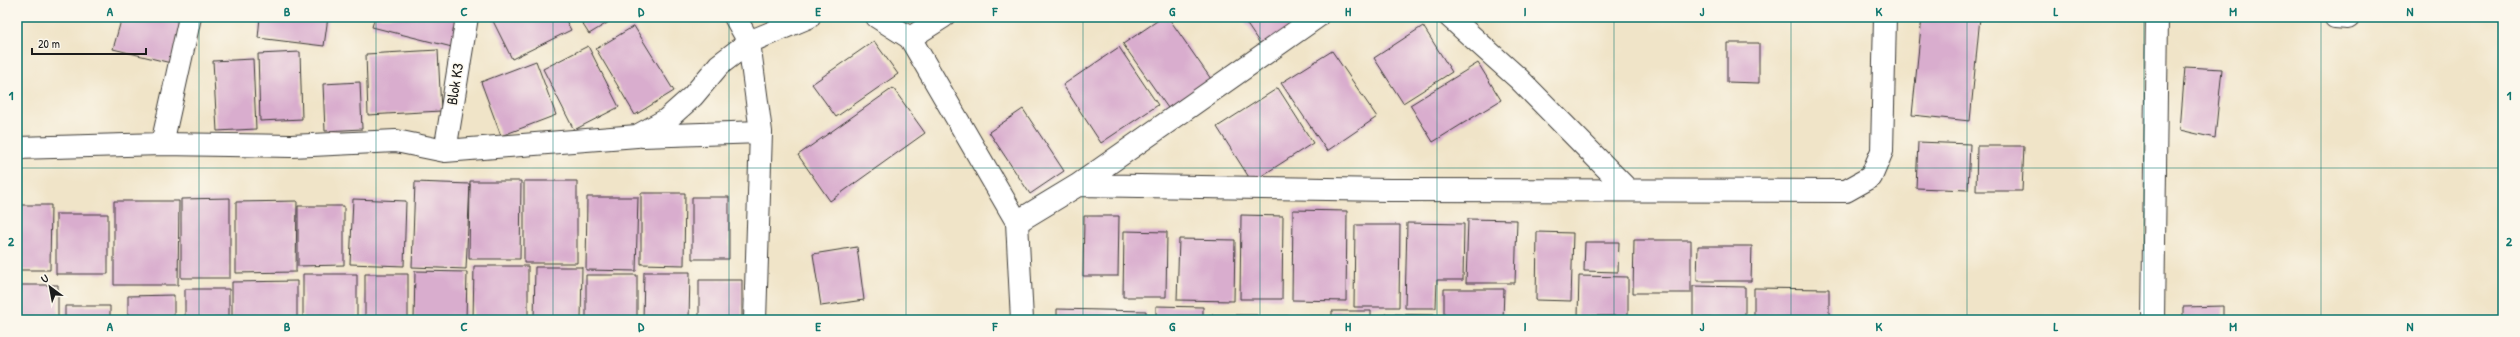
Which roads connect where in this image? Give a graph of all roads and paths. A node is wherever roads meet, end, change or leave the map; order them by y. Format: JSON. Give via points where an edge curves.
{"nodes":[{"id":1,"x":190,"y":17,"type":"edge"},
{"id":2,"x":467,"y":17,"type":"edge"},
{"id":3,"x":735,"y":17,"type":"edge"},
{"id":4,"x":809,"y":17,"type":"edge"},
{"id":5,"x":877,"y":17,"type":"edge"},
{"id":6,"x":943,"y":17,"type":"edge"},
{"id":7,"x":1317,"y":17,"type":"edge"},
{"id":8,"x":1450,"y":17,"type":"edge"},
{"id":9,"x":1885,"y":17,"type":"edge"},
{"id":10,"x":2157,"y":17,"type":"edge"},
{"id":11,"x":910,"y":38,"type":"junction"},
{"id":12,"x":749,"y":42,"type":"junction"},
{"id":13,"x":760,"y":132,"type":"junction"},
{"id":14,"x":636,"y":136,"type":"junction"},
{"id":15,"x":162,"y":144,"type":"junction"},
{"id":16,"x":17,"y":148,"type":"edge"},
{"id":17,"x":445,"y":151,"type":"junction"},
{"id":18,"x":1078,"y":184,"type":"junction"},
{"id":19,"x":1628,"y":190,"type":"junction"},
{"id":20,"x":1017,"y":222,"type":"junction"},
{"id":21,"x":755,"y":320,"type":"edge"},
{"id":22,"x":1022,"y":320,"type":"edge"},
{"id":23,"x":2153,"y":320,"type":"edge"}],
"edges":[{"from":1,"to":15,"type":"street"},
{"from":2,"to":17,"type":"street","name":"Blok K3"},
{"from":3,"to":12,"type":"street"},
{"from":4,"to":12,"type":"street"},
{"from":5,"to":11,"type":"street"},
{"from":6,"to":11,"type":"street"},
{"from":7,"to":18,"type":"street"},
{"from":8,"to":19,"type":"street","via":[[1519,79]]},
{"from":9,"to":19,"type":"street","via":[[1882,151],[1871,177],[1846,191]]},
{"from":10,"to":23,"type":"street"},
{"from":11,"to":20,"type":"street"},
{"from":12,"to":13,"type":"street"},
{"from":12,"to":14,"type":"street","via":[[719,66],[693,96],[666,120]]},
{"from":13,"to":14,"type":"street"},
{"from":13,"to":21,"type":"street"},
{"from":14,"to":17,"type":"street"},
{"from":15,"to":16,"type":"street"},
{"from":15,"to":17,"type":"street","via":[[291,146],[396,141]]},
{"from":18,"to":19,"type":"street","via":[[1398,190]]},
{"from":18,"to":20,"type":"street"},
{"from":20,"to":22,"type":"street"}]}
